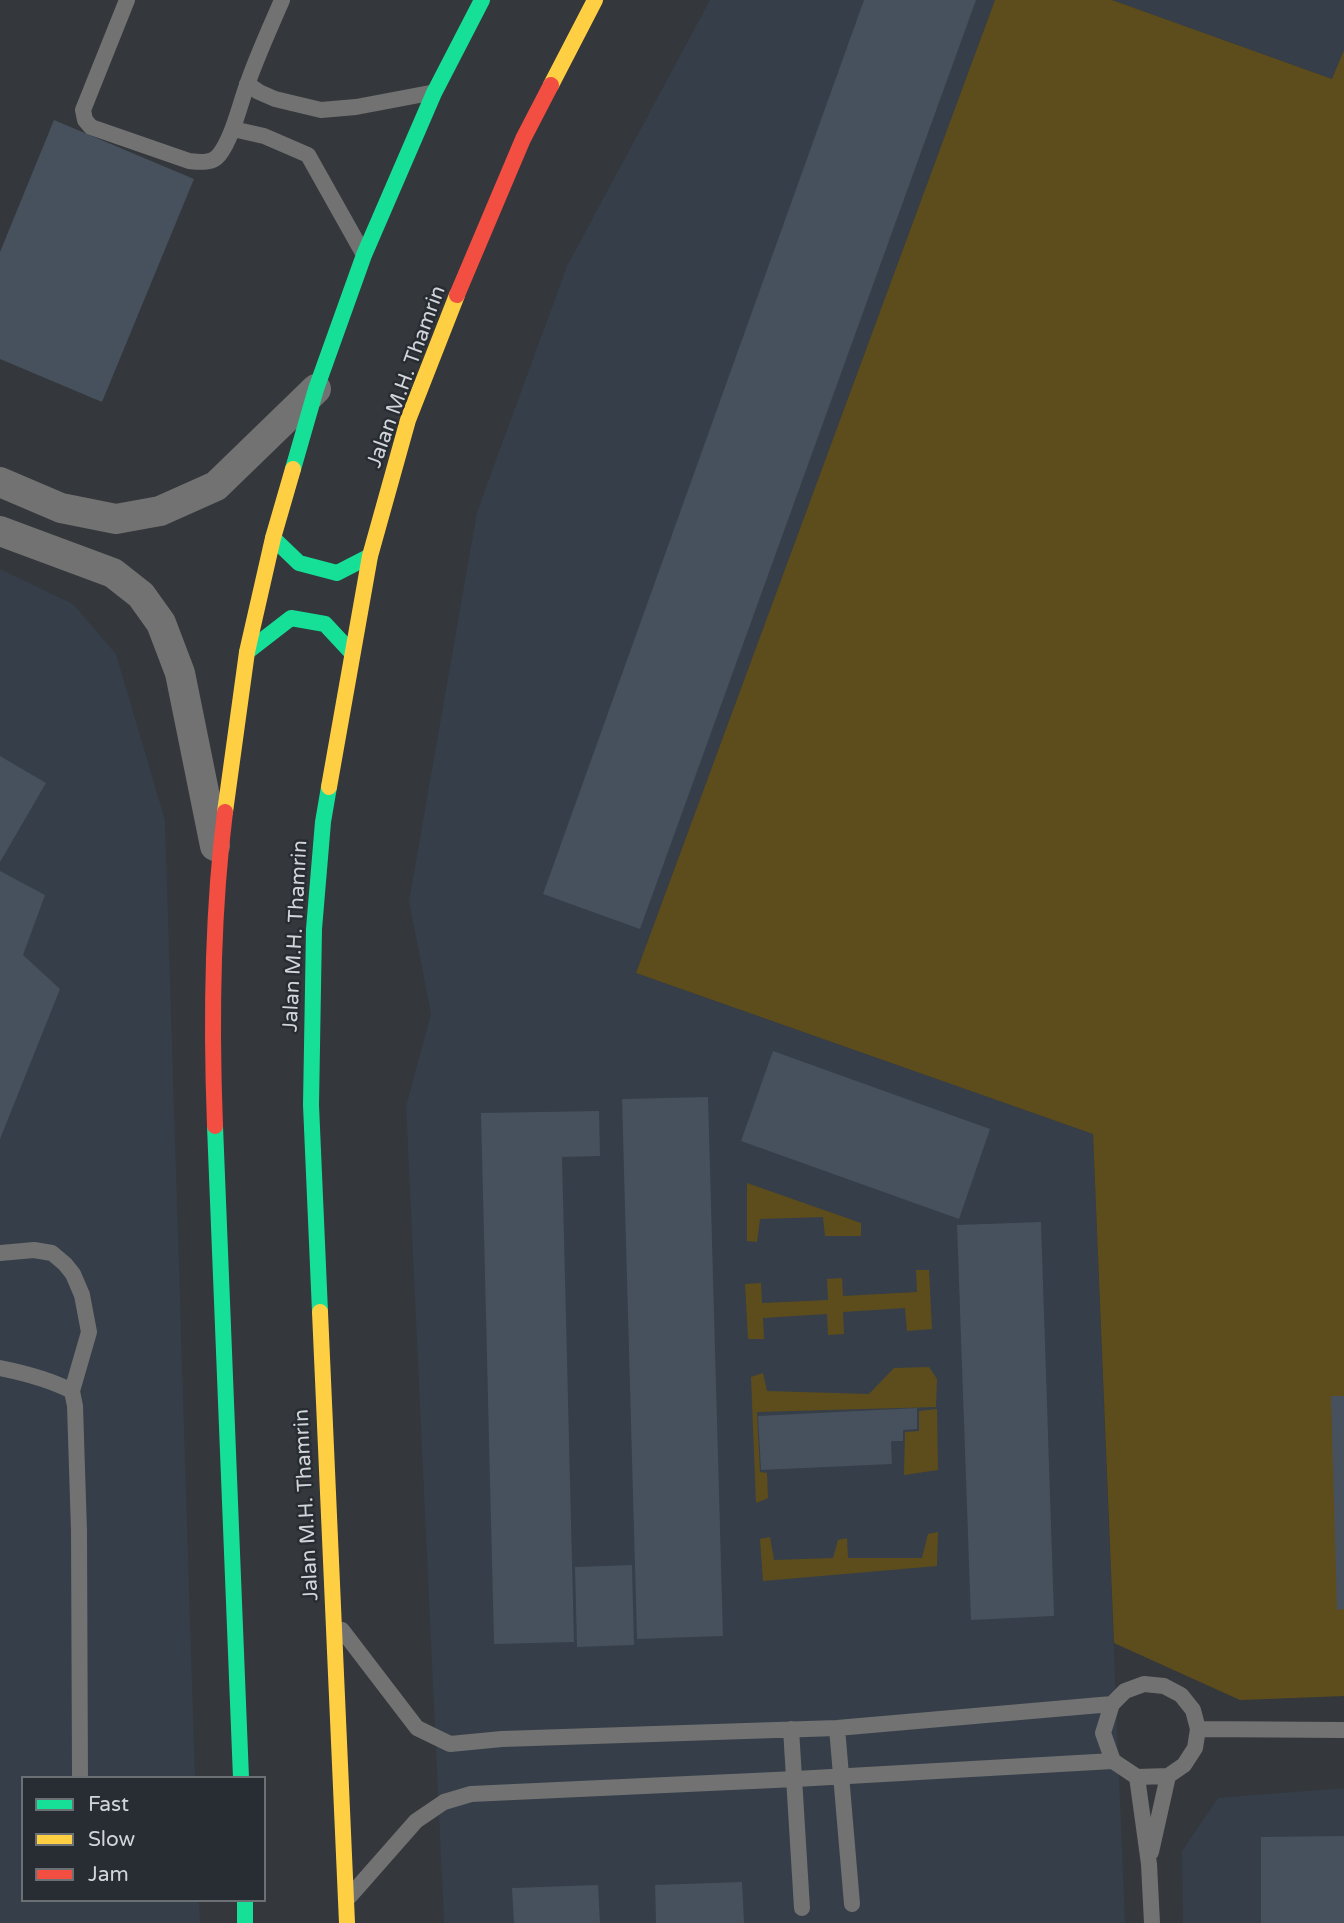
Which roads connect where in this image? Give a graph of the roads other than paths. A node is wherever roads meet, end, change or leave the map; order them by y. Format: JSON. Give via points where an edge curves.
{"nodes":[{"id":1,"x":127,"y":0,"type":"edge"},
{"id":2,"x":282,"y":0,"type":"edge"},
{"id":3,"x":482,"y":0,"type":"edge"},
{"id":4,"x":595,"y":0,"type":"edge"},
{"id":5,"x":247,"y":84,"type":"junction"},
{"id":6,"x":434,"y":93,"type":"junction"},
{"id":7,"x":233,"y":129,"type":"junction"},
{"id":8,"x":364,"y":255,"type":"junction"},
{"id":9,"x":316,"y":389,"type":"junction"},
{"id":10,"x":0,"y":482,"type":"edge"},
{"id":11,"x":0,"y":531,"type":"edge"},
{"id":12,"x":273,"y":538,"type":"junction"},
{"id":13,"x":370,"y":556,"type":"junction"},
{"id":14,"x":247,"y":652,"type":"junction"},
{"id":15,"x":352,"y":653,"type":"junction"},
{"id":16,"x":219,"y":863,"type":"junction"},
{"id":17,"x":0,"y":1253,"type":"edge"},
{"id":18,"x":0,"y":1368,"type":"edge"},
{"id":19,"x":72,"y":1391,"type":"junction"},
{"id":20,"x":334,"y":1620,"type":"junction"},
{"id":21,"x":1112,"y":1704,"type":"junction"},
{"id":22,"x":837,"y":1728,"type":"junction"},
{"id":23,"x":791,"y":1729,"type":"junction"},
{"id":24,"x":1198,"y":1729,"type":"junction"},
{"id":25,"x":1344,"y":1730,"type":"edge"},
{"id":26,"x":1113,"y":1761,"type":"junction"},
{"id":27,"x":841,"y":1775,"type":"junction"},
{"id":28,"x":80,"y":1776,"type":"edge"},
{"id":29,"x":241,"y":1776,"type":"edge"},
{"id":30,"x":1168,"y":1776,"type":"junction"},
{"id":31,"x":1137,"y":1777,"type":"junction"},
{"id":32,"x":796,"y":1779,"type":"junction"},
{"id":33,"x":1149,"y":1864,"type":"junction"},
{"id":34,"x":346,"y":1901,"type":"junction"},
{"id":35,"x":244,"y":1902,"type":"edge"},
{"id":36,"x":852,"y":1904,"type":"dead end"},
{"id":37,"x":802,"y":1908,"type":"dead end"},
{"id":38,"x":245,"y":1923,"type":"edge"},
{"id":39,"x":347,"y":1923,"type":"edge"},
{"id":40,"x":1152,"y":1923,"type":"edge"}],
"edges":[{"from":1,"to":7,"type":"lane","via":[[83,110],[85,120],[91,127],[200,163],[219,157]]},
{"from":2,"to":5,"type":"lane"},
{"from":3,"to":6,"type":"main road"},
{"from":4,"to":13,"type":"main road","name":"Jalan M.H. Thamrin","via":[[523,139],[458,293],[408,420]]},
{"from":5,"to":6,"type":"lane","via":[[275,99],[321,110]]},
{"from":5,"to":7,"type":"lane"},
{"from":6,"to":8,"type":"main road"},
{"from":7,"to":8,"type":"lane","via":[[264,135],[308,155]]},
{"from":8,"to":9,"type":"main road"},
{"from":9,"to":10,"type":"street","via":[[216,486],[160,511],[116,519],[61,508]]},
{"from":9,"to":12,"type":"main road"},
{"from":11,"to":16,"type":"street","via":[[113,573],[141,595],[162,623],[180,673]]},
{"from":12,"to":13,"type":"main road","via":[[299,563],[337,573]]},
{"from":12,"to":14,"type":"main road"},
{"from":13,"to":15,"type":"main road","name":"Jalan M.H. Thamrin"},
{"from":14,"to":15,"type":"main road","via":[[291,618],[325,624]]},
{"from":14,"to":16,"type":"main road"},
{"from":15,"to":20,"type":"main road","name":"Jalan M.H. Thamrin","via":[[323,822],[314,929],[311,1091]]},
{"from":16,"to":29,"type":"main road","via":[[214,1093]]},
{"from":17,"to":19,"type":"lane","via":[[52,1253],[73,1274],[89,1332]]},
{"from":18,"to":19,"type":"lane"},
{"from":19,"to":28,"type":"lane","via":[[79,1531]]},
{"from":20,"to":23,"type":"lane","via":[[417,1728],[450,1744]]},
{"from":20,"to":34,"type":"main road","name":"Jalan M.H. Thamrin"},
{"from":21,"to":22,"type":"lane"},
{"from":21,"to":24,"type":"lane","via":[[1125,1690],[1144,1684],[1164,1686],[1181,1695],[1193,1710]]},
{"from":21,"to":26,"type":"lane","via":[[1103,1733]]},
{"from":22,"to":23,"type":"lane"},
{"from":22,"to":27,"type":"lane"},
{"from":23,"to":32,"type":"lane"},
{"from":24,"to":25,"type":"lane"},
{"from":24,"to":30,"type":"lane","via":[[1195,1748],[1184,1765]]},
{"from":26,"to":27,"type":"lane"},
{"from":26,"to":31,"type":"lane"},
{"from":27,"to":32,"type":"lane"},
{"from":27,"to":36,"type":"lane"},
{"from":30,"to":31,"type":"lane"},
{"from":30,"to":33,"type":"lane"},
{"from":31,"to":33,"type":"lane"},
{"from":32,"to":34,"type":"lane","via":[[471,1794],[444,1802],[416,1821]]},
{"from":32,"to":37,"type":"lane"},
{"from":33,"to":40,"type":"lane"},
{"from":34,"to":39,"type":"main road","name":"Jalan M.H. Thamrin"},
{"from":35,"to":38,"type":"main road"}]}
